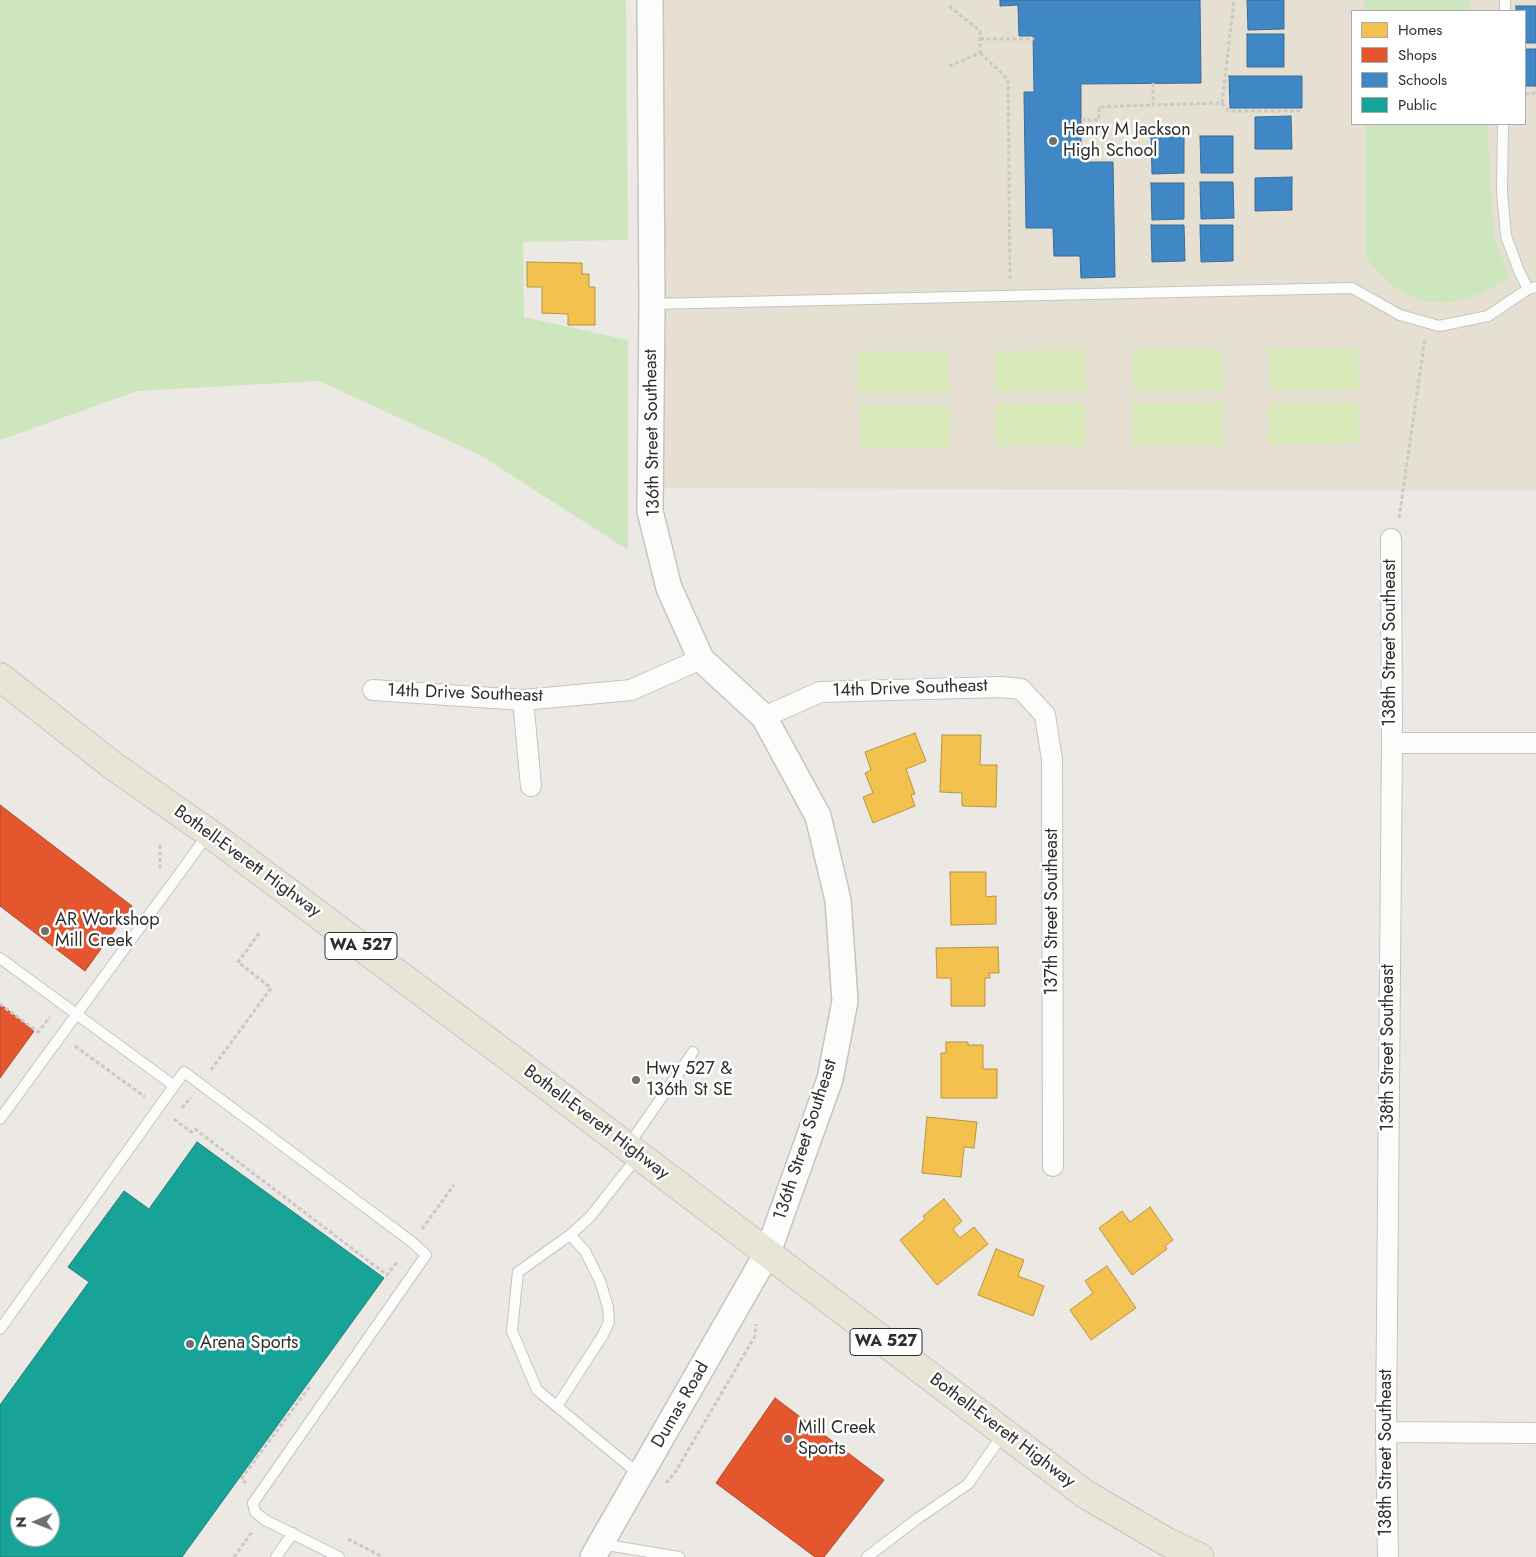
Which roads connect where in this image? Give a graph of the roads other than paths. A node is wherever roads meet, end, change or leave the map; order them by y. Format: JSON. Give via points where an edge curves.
{"nodes":[{"id":1,"x":650,"y":0,"type":"edge"},
{"id":2,"x":1503,"y":125,"type":"edge"},
{"id":3,"x":1532,"y":288,"type":"edge"},
{"id":4,"x":652,"y":304,"type":"junction"},
{"id":5,"x":1391,"y":539,"type":"road end"},
{"id":6,"x":702,"y":659,"type":"junction"},
{"id":7,"x":0,"y":677,"type":"edge"},
{"id":8,"x":1001,"y":687,"type":"joint"},
{"id":9,"x":373,"y":690,"type":"dead end"},
{"id":10,"x":524,"y":700,"type":"junction"},
{"id":11,"x":764,"y":717,"type":"junction"},
{"id":12,"x":1392,"y":743,"type":"junction"},
{"id":13,"x":1536,"y":743,"type":"edge"},
{"id":14,"x":531,"y":786,"type":"dead end"},
{"id":15,"x":209,"y":833,"type":"junction"},
{"id":16,"x":0,"y":958,"type":"edge"},
{"id":17,"x":75,"y":1014,"type":"junction"},
{"id":18,"x":693,"y":1052,"type":"dead end"},
{"id":19,"x":173,"y":1086,"type":"junction"},
{"id":20,"x":0,"y":1119,"type":"edge"},
{"id":21,"x":633,"y":1151,"type":"junction"},
{"id":22,"x":1053,"y":1166,"type":"dead end"},
{"id":23,"x":570,"y":1235,"type":"junction"},
{"id":24,"x":768,"y":1252,"type":"junction"},
{"id":25,"x":0,"y":1329,"type":"edge"},
{"id":26,"x":557,"y":1406,"type":"junction"},
{"id":27,"x":1004,"y":1432,"type":"junction"},
{"id":28,"x":1386,"y":1432,"type":"junction"},
{"id":29,"x":1536,"y":1434,"type":"edge"},
{"id":30,"x":640,"y":1476,"type":"junction"},
{"id":31,"x":293,"y":1533,"type":"junction"},
{"id":32,"x":597,"y":1550,"type":"edge"},
{"id":33,"x":276,"y":1557,"type":"edge"},
{"id":34,"x":339,"y":1557,"type":"edge"},
{"id":35,"x":679,"y":1557,"type":"edge"},
{"id":36,"x":868,"y":1557,"type":"edge"},
{"id":37,"x":1199,"y":1557,"type":"edge"},
{"id":38,"x":1388,"y":1557,"type":"edge"}],
"edges":[{"from":1,"to":4,"type":"street","name":"136th Street Southeast"},
{"from":2,"to":3,"type":"lane","via":[[1502,192],[1506,236],[1519,271]]},
{"from":3,"to":4,"type":"lane","via":[[1488,316],[1439,326],[1400,315],[1352,288]]},
{"from":4,"to":6,"type":"street","name":"136th Street Southeast","via":[[650,510],[669,588]]},
{"from":5,"to":12,"type":"street","name":"138th Street Southeast"},
{"from":6,"to":10,"type":"street","name":"14th Drive Southeast","via":[[631,690]]},
{"from":6,"to":11,"type":"street","name":"136th Street Southeast"},
{"from":7,"to":15,"type":"main road","name":"Bothell-Everett Highway","number":"WA 527","via":[[112,765]]},
{"from":8,"to":11,"type":"street","name":"14th Drive Southeast","via":[[820,692]]},
{"from":8,"to":22,"type":"street","name":"137th Street Southeast","via":[[1021,689],[1044,716],[1052,760]]},
{"from":9,"to":10,"type":"street","name":"14th Drive Southeast"},
{"from":10,"to":14,"type":"street"},
{"from":11,"to":24,"type":"street","name":"136th Street Southeast","via":[[818,816],[838,900],[845,1001],[830,1079]]},
{"from":12,"to":13,"type":"street"},
{"from":12,"to":28,"type":"street","name":"138th Street Southeast"},
{"from":15,"to":17,"type":"lane"},
{"from":15,"to":21,"type":"main road","name":"Bothell-Everett Highway","number":"WA 527"},
{"from":16,"to":17,"type":"lane"},
{"from":17,"to":19,"type":"lane"},
{"from":17,"to":20,"type":"lane"},
{"from":18,"to":21,"type":"lane"},
{"from":19,"to":25,"type":"lane"},
{"from":19,"to":31,"type":"lane","via":[[184,1072],[426,1255],[253,1504],[255,1512],[265,1520]]},
{"from":21,"to":23,"type":"lane","via":[[590,1216]]},
{"from":21,"to":24,"type":"main road","name":"Bothell-Everett Highway","number":"WA 527"},
{"from":23,"to":26,"type":"lane","via":[[585,1251],[600,1281],[609,1322]]},
{"from":23,"to":26,"type":"lane","via":[[518,1272],[512,1331],[537,1390]]},
{"from":24,"to":27,"type":"main road","name":"Bothell-Everett Highway","number":"WA 527"},
{"from":24,"to":30,"type":"street","name":"Dumas Road"},
{"from":26,"to":30,"type":"lane"},
{"from":27,"to":36,"type":"lane","via":[[968,1484]]},
{"from":27,"to":37,"type":"main road","name":"Bothell-Everett Highway","number":"WA 527","via":[[1085,1494]]},
{"from":28,"to":29,"type":"street"},
{"from":28,"to":38,"type":"street","name":"138th Street Southeast"},
{"from":30,"to":32,"type":"street","name":"Dumas Road"},
{"from":31,"to":33,"type":"lane"},
{"from":31,"to":34,"type":"lane"},
{"from":32,"to":35,"type":"lane"}]}
